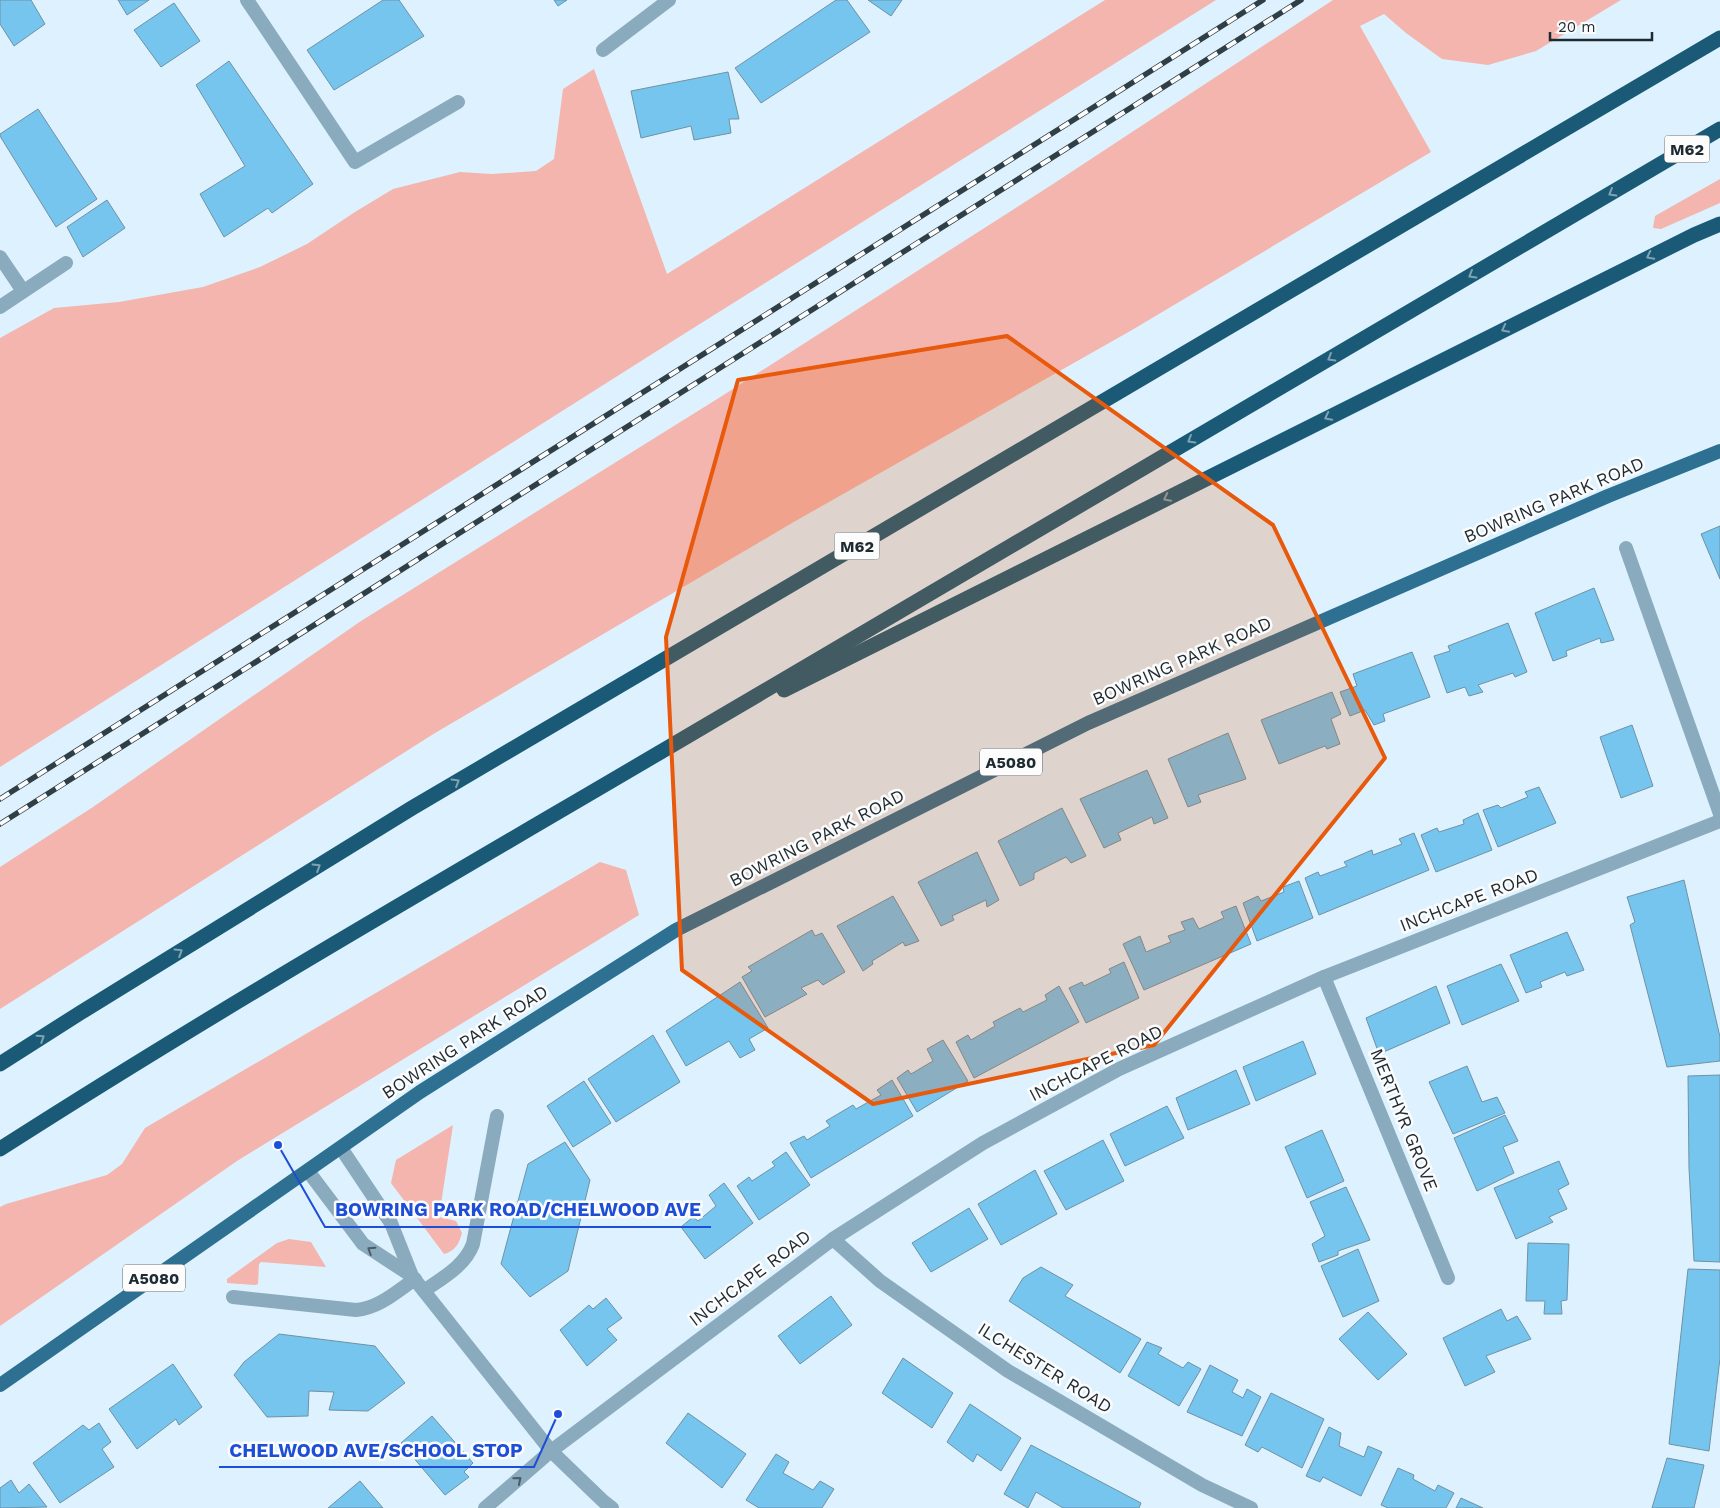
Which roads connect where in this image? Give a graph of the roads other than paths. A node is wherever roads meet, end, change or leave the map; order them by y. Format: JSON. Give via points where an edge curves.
{"nodes":[{"id":1,"x":247,"y":0,"type":"edge"},
{"id":2,"x":669,"y":0,"type":"edge"},
{"id":3,"x":1720,"y":38,"type":"edge"},
{"id":4,"x":603,"y":50,"type":"dead end"},
{"id":5,"x":458,"y":102,"type":"dead end"},
{"id":6,"x":1720,"y":130,"type":"edge"},
{"id":7,"x":1720,"y":224,"type":"edge"},
{"id":8,"x":0,"y":257,"type":"edge"},
{"id":9,"x":66,"y":263,"type":"dead end"},
{"id":10,"x":23,"y":292,"type":"junction"},
{"id":11,"x":0,"y":307,"type":"edge"},
{"id":12,"x":1720,"y":450,"type":"edge"},
{"id":13,"x":1626,"y":548,"type":"dead end"},
{"id":14,"x":661,"y":752,"type":"junction"},
{"id":15,"x":1720,"y":814,"type":"edge"},
{"id":16,"x":1720,"y":822,"type":"edge"},
{"id":17,"x":1324,"y":977,"type":"junction"},
{"id":18,"x":0,"y":1064,"type":"edge"},
{"id":19,"x":497,"y":1116,"type":"dead end"},
{"id":20,"x":341,"y":1148,"type":"junction"},
{"id":21,"x":0,"y":1149,"type":"edge"},
{"id":22,"x":308,"y":1171,"type":"junction"},
{"id":23,"x":833,"y":1239,"type":"junction"},
{"id":24,"x":413,"y":1278,"type":"junction"},
{"id":25,"x":1448,"y":1278,"type":"dead end"},
{"id":26,"x":424,"y":1291,"type":"junction"},
{"id":27,"x":234,"y":1297,"type":"dead end"},
{"id":28,"x":0,"y":1386,"type":"edge"},
{"id":29,"x":552,"y":1451,"type":"junction"},
{"id":30,"x":485,"y":1508,"type":"edge"},
{"id":31,"x":612,"y":1508,"type":"edge"},
{"id":32,"x":1251,"y":1508,"type":"edge"}],
"edges":[{"from":1,"to":5,"type":"street","via":[[355,162]]},
{"from":2,"to":4,"type":"street"},
{"from":18,"to":3,"type":"highway","number":"M62","one_way":true,"via":[[412,808]]},
{"from":6,"to":14,"type":"highway","number":"M62","one_way":true},
{"from":7,"to":14,"type":"highway","one_way":true},
{"from":8,"to":10,"type":"street"},
{"from":9,"to":10,"type":"street"},
{"from":10,"to":11,"type":"street"},
{"from":12,"to":20,"type":"main road","name":"BOWRING PARK ROAD","number":"A5080","via":[[1088,723],[693,921],[427,1087]]},
{"from":13,"to":15,"type":"street"},
{"from":14,"to":21,"type":"highway","number":"M62","via":[[130,1066]]},
{"from":16,"to":17,"type":"street","name":"INCHCAPE ROAD"},
{"from":17,"to":23,"type":"street","name":"INCHCAPE ROAD","via":[[1119,1069],[983,1143]]},
{"from":17,"to":25,"type":"street","name":"MERTHYR GROVE"},
{"from":19,"to":26,"type":"street","via":[[469,1254]]},
{"from":20,"to":22,"type":"main road","name":"BOWRING PARK ROAD","number":"A5080"},
{"from":20,"to":24,"type":"street","via":[[391,1223]]},
{"from":24,"to":22,"type":"street","one_way":true,"via":[[363,1244]]},
{"from":22,"to":28,"type":"main road","name":"BOWRING PARK ROAD","number":"A5080"},
{"from":23,"to":29,"type":"street","name":"INCHCAPE ROAD"},
{"from":23,"to":32,"type":"street","name":"ILCHESTER ROAD","via":[[880,1282],[1008,1371],[1202,1485]]},
{"from":24,"to":26,"type":"street"},
{"from":24,"to":27,"type":"street","via":[[377,1306],[356,1310]]},
{"from":26,"to":29,"type":"street"},
{"from":30,"to":29,"type":"street","name":"INCHCAPE ROAD","one_way":true},
{"from":29,"to":31,"type":"street"}]}
